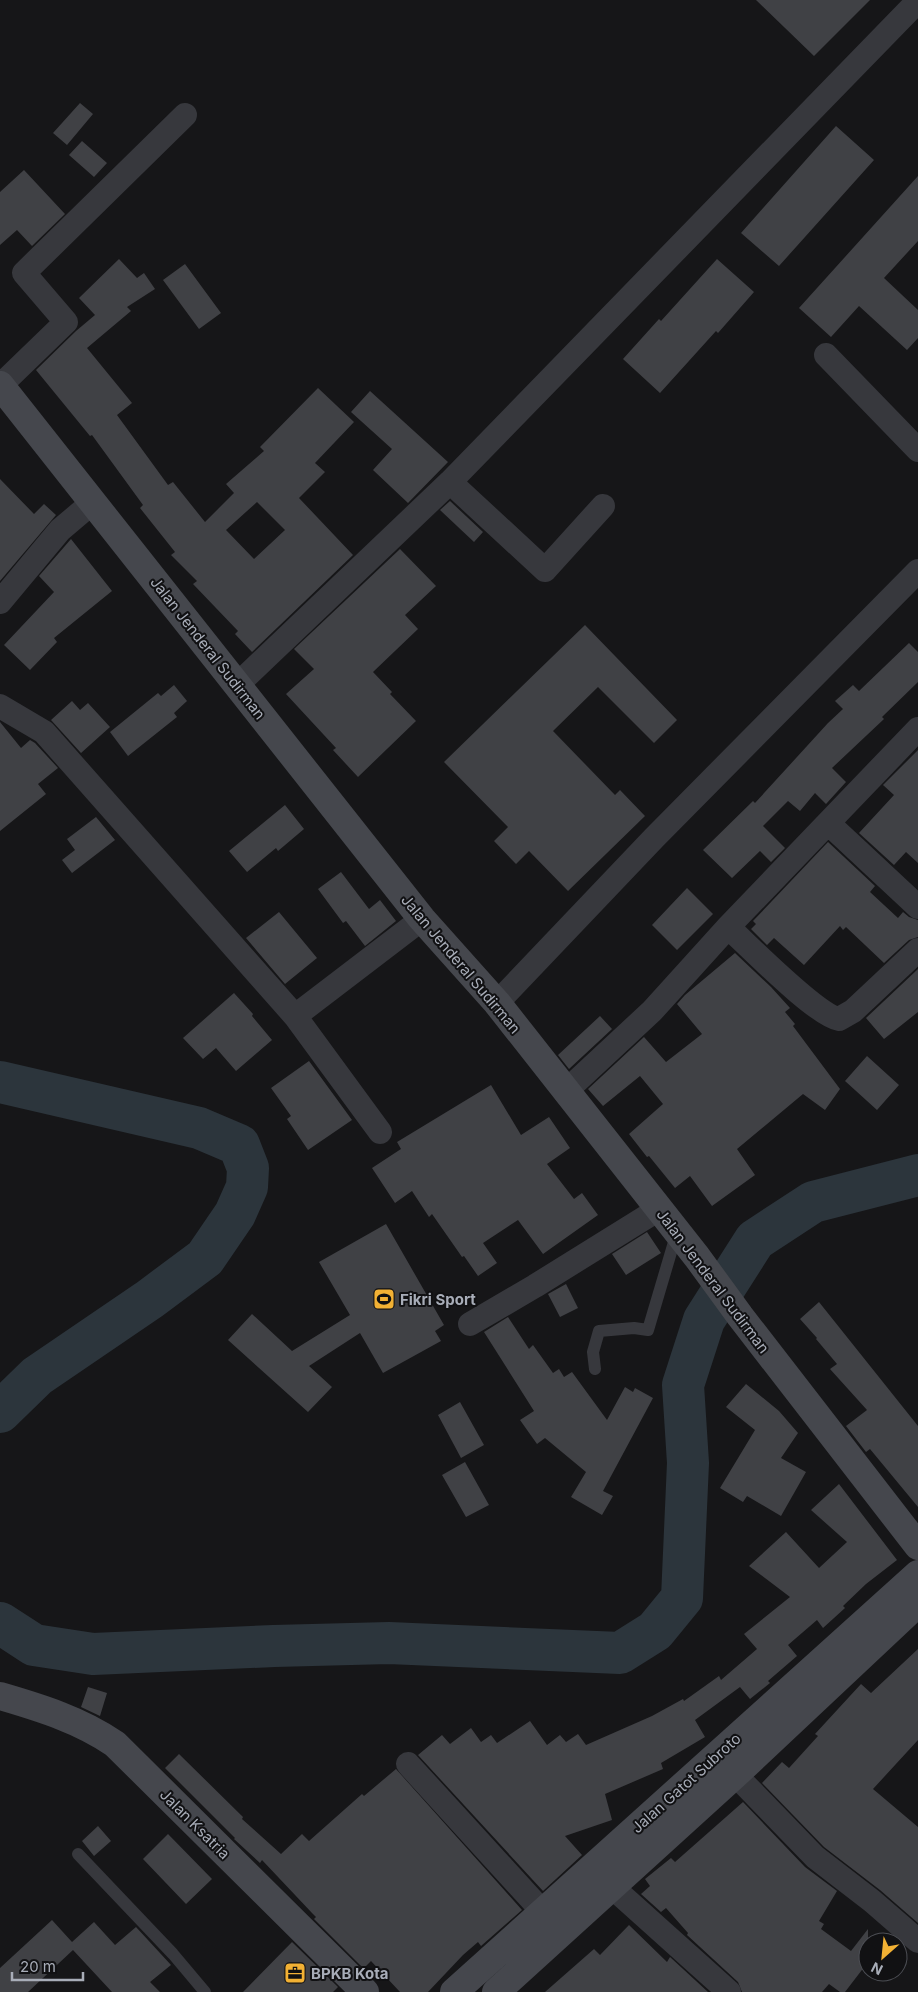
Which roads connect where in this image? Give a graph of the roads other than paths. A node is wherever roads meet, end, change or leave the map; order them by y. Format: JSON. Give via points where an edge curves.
{"nodes":[{"id":1,"x":904,"y":5,"type":"edge"},
{"id":2,"x":185,"y":115,"type":"dead end"},
{"id":3,"x":826,"y":355,"type":"dead end"},
{"id":4,"x":0,"y":385,"type":"edge"},
{"id":5,"x":918,"y":450,"type":"edge"},
{"id":6,"x":450,"y":482,"type":"junction"},
{"id":7,"x":93,"y":502,"type":"junction"},
{"id":8,"x":603,"y":506,"type":"dead end"},
{"id":9,"x":918,"y":571,"type":"edge"},
{"id":10,"x":0,"y":602,"type":"edge"},
{"id":11,"x":237,"y":685,"type":"junction"},
{"id":12,"x":0,"y":706,"type":"edge"},
{"id":13,"x":918,"y":729,"type":"edge"},
{"id":14,"x":828,"y":822,"type":"junction"},
{"id":15,"x":918,"y":907,"type":"edge"},
{"id":16,"x":422,"y":919,"type":"junction"},
{"id":17,"x":728,"y":927,"type":"junction"},
{"id":18,"x":918,"y":950,"type":"edge"},
{"id":19,"x":497,"y":1003,"type":"junction"},
{"id":20,"x":295,"y":1016,"type":"junction"},
{"id":21,"x":565,"y":1092,"type":"junction"},
{"id":22,"x":380,"y":1132,"type":"dead end"},
{"id":23,"x":659,"y":1209,"type":"junction"},
{"id":24,"x":677,"y":1232,"type":"junction"},
{"id":25,"x":470,"y":1324,"type":"dead end"},
{"id":26,"x":595,"y":1369,"type":"dead end"},
{"id":27,"x":918,"y":1546,"type":"edge"},
{"id":28,"x":918,"y":1574,"type":"edge"},
{"id":29,"x":918,"y":1603,"type":"edge"},
{"id":30,"x":0,"y":1696,"type":"edge"},
{"id":31,"x":408,"y":1764,"type":"dead end"},
{"id":32,"x":726,"y":1765,"type":"junction"},
{"id":33,"x":78,"y":1854,"type":"dead end"},
{"id":34,"x":602,"y":1876,"type":"junction"},
{"id":35,"x":543,"y":1912,"type":"junction"},
{"id":36,"x":918,"y":1941,"type":"edge"},
{"id":37,"x":206,"y":1992,"type":"edge"},
{"id":38,"x":365,"y":1992,"type":"edge"},
{"id":39,"x":454,"y":1992,"type":"edge"},
{"id":40,"x":496,"y":1992,"type":"edge"},
{"id":41,"x":729,"y":1992,"type":"edge"}],
"edges":[{"from":1,"to":6,"type":"street"},
{"from":2,"to":4,"type":"street","via":[[24,273],[66,322]]},
{"from":3,"to":5,"type":"street"},
{"from":4,"to":7,"type":"street","name":"Jalan Jenderal Sudirman"},
{"from":6,"to":8,"type":"street","via":[[545,570]]},
{"from":6,"to":11,"type":"street"},
{"from":7,"to":10,"type":"street","via":[[60,530]]},
{"from":7,"to":11,"type":"street","name":"Jalan Jenderal Sudirman"},
{"from":9,"to":19,"type":"street","via":[[654,838]]},
{"from":11,"to":16,"type":"street","name":"Jalan Jenderal Sudirman"},
{"from":12,"to":20,"type":"street","via":[[44,732]]},
{"from":13,"to":14,"type":"street"},
{"from":14,"to":15,"type":"street"},
{"from":14,"to":17,"type":"street"},
{"from":16,"to":19,"type":"street","name":"Jalan Jenderal Sudirman"},
{"from":16,"to":20,"type":"street"},
{"from":17,"to":18,"type":"street","via":[[808,1000],[828,1016],[839,1019],[853,1011]]},
{"from":17,"to":21,"type":"street","via":[[652,1012]]},
{"from":19,"to":21,"type":"street","name":"Jalan Jenderal Sudirman"},
{"from":20,"to":22,"type":"street"},
{"from":21,"to":23,"type":"street","name":"Jalan Jenderal Sudirman"},
{"from":23,"to":24,"type":"street","name":"Jalan Jenderal Sudirman"},
{"from":23,"to":25,"type":"street"},
{"from":24,"to":26,"type":"lane","via":[[648,1330],[599,1331],[593,1352]]},
{"from":24,"to":27,"type":"street","name":"Jalan Jenderal Sudirman"},
{"from":28,"to":32,"type":"street","name":"Jalan Gatot Subroto"},
{"from":29,"to":32,"type":"street","name":"Jalan Gatot Subroto"},
{"from":30,"to":38,"type":"street","name":"Jalan Ksatria","via":[[65,1716],[115,1744]]},
{"from":31,"to":35,"type":"street"},
{"from":32,"to":34,"type":"street","name":"Jalan Gatot Subroto"},
{"from":32,"to":36,"type":"street","via":[[815,1857]]},
{"from":33,"to":37,"type":"lane"},
{"from":34,"to":35,"type":"street","name":"Jalan Gatot Subroto"},
{"from":34,"to":40,"type":"street","name":"Jalan Gatot Subroto"},
{"from":34,"to":41,"type":"street"},
{"from":35,"to":39,"type":"street","name":"Jalan Gatot Subroto"}]}
